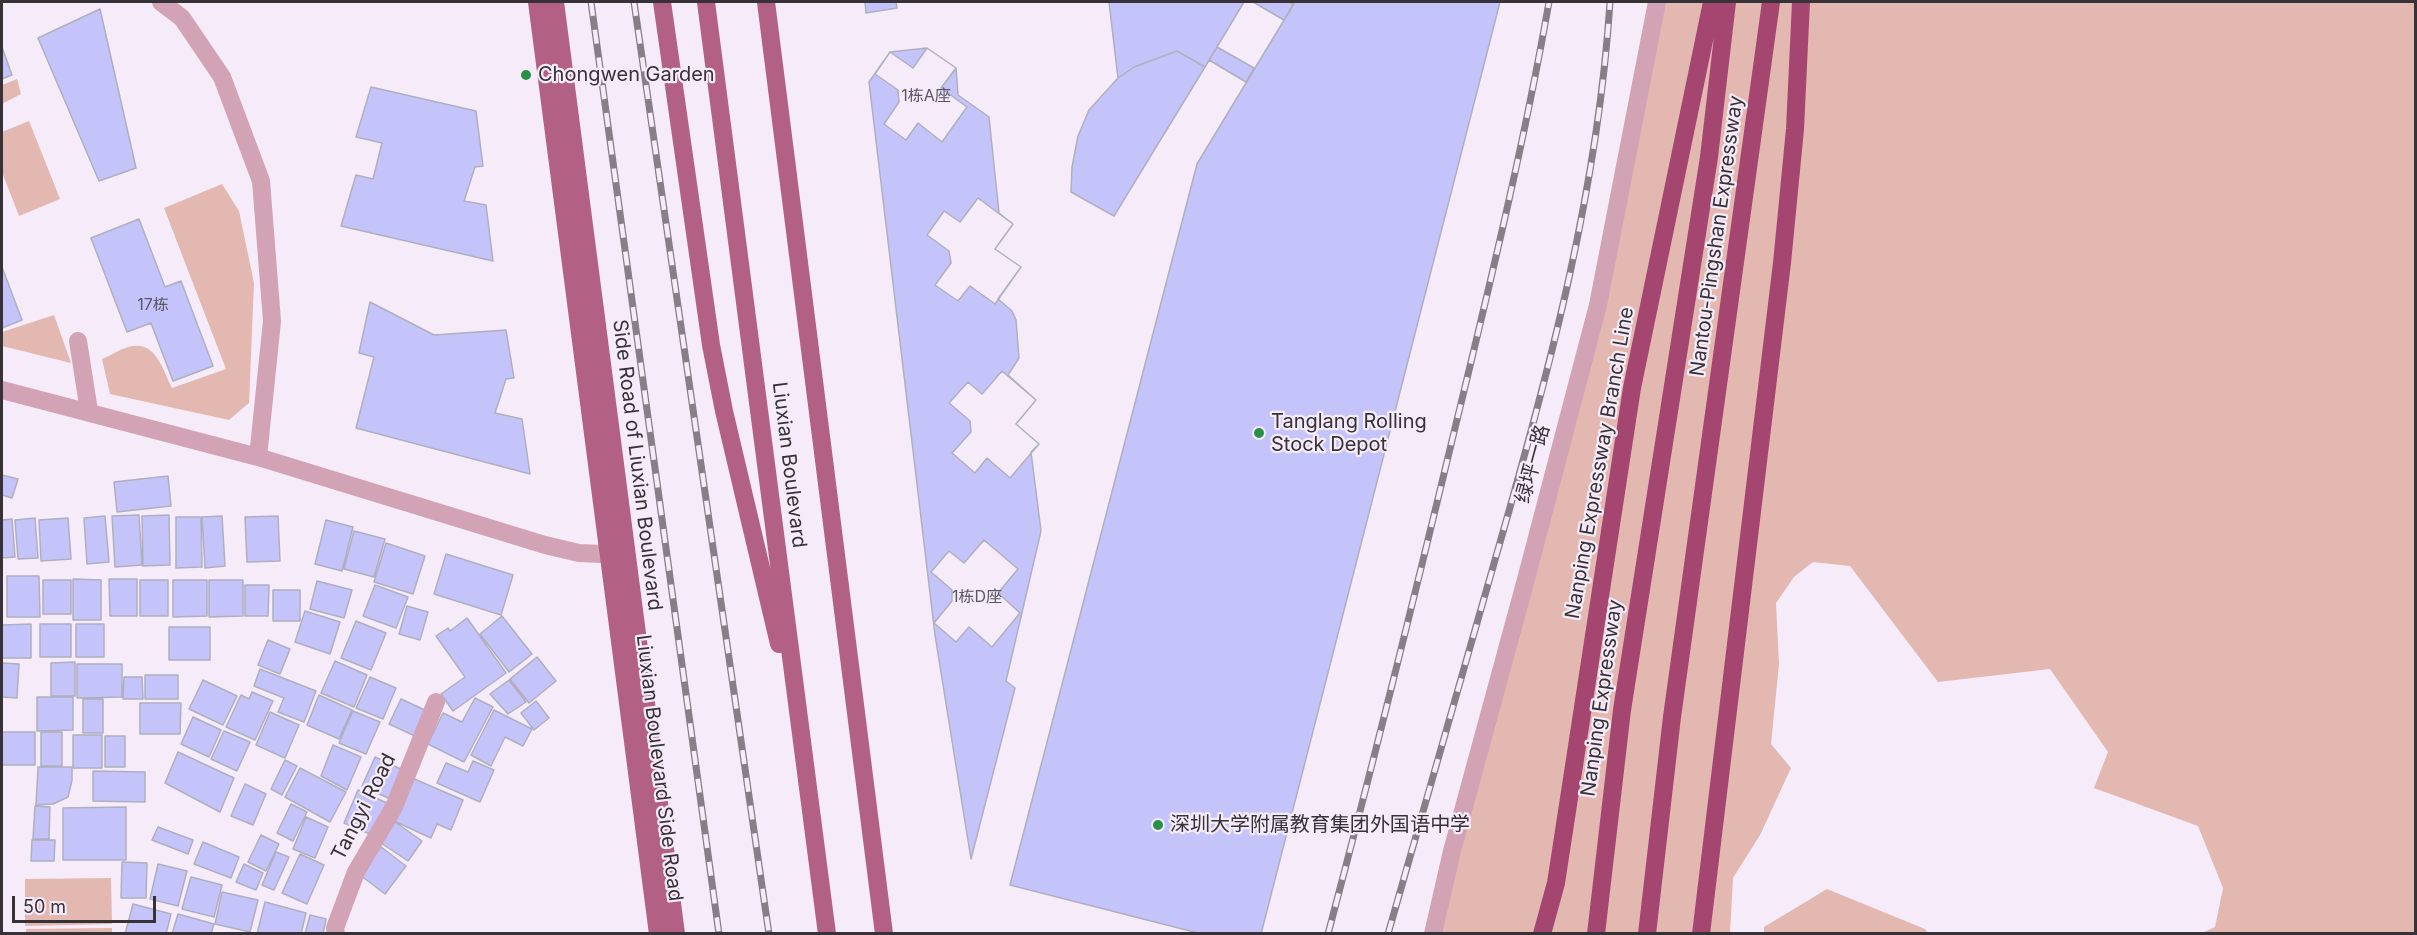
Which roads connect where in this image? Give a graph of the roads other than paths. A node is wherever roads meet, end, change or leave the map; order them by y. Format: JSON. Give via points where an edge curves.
{"nodes":[{"id":1,"x":161,"y":2,"type":"edge"},
{"id":2,"x":537,"y":2,"type":"edge"},
{"id":3,"x":555,"y":2,"type":"edge"},
{"id":4,"x":662,"y":2,"type":"edge"},
{"id":5,"x":706,"y":2,"type":"edge"},
{"id":6,"x":766,"y":2,"type":"edge"},
{"id":7,"x":1657,"y":2,"type":"edge"},
{"id":8,"x":1712,"y":2,"type":"edge"},
{"id":9,"x":1727,"y":2,"type":"edge"},
{"id":10,"x":1771,"y":2,"type":"edge"},
{"id":11,"x":1800,"y":2,"type":"edge"},
{"id":12,"x":78,"y":341,"type":"dead end"},
{"id":13,"x":2,"y":390,"type":"edge"},
{"id":14,"x":89,"y":411,"type":"junction"},
{"id":15,"x":258,"y":457,"type":"junction"},
{"id":16,"x":1658,"y":468,"type":"joint"},
{"id":17,"x":617,"y":555,"type":"junction"},
{"id":18,"x":436,"y":702,"type":"dead end"},
{"id":19,"x":803,"y":751,"type":"junction"},
{"id":20,"x":1556,"y":883,"type":"junction"},
{"id":21,"x":336,"y":933,"type":"edge"},
{"id":22,"x":658,"y":933,"type":"edge"},
{"id":23,"x":676,"y":933,"type":"edge"},
{"id":24,"x":827,"y":933,"type":"edge"},
{"id":25,"x":884,"y":933,"type":"edge"},
{"id":26,"x":1433,"y":933,"type":"edge"},
{"id":27,"x":1542,"y":933,"type":"edge"},
{"id":28,"x":1550,"y":933,"type":"edge"},
{"id":29,"x":1596,"y":933,"type":"edge"},
{"id":30,"x":1647,"y":933,"type":"edge"},
{"id":31,"x":1701,"y":933,"type":"edge"}],
"edges":[{"from":1,"to":15,"type":"street","via":[[182,18],[222,76],[261,181],[272,321]]},
{"from":2,"to":17,"type":"main road","name":"Liuxian Boulevard Side Road"},
{"from":3,"to":17,"type":"main road","name":"Side Road of Liuxian Boulevard"},
{"from":4,"to":19,"type":"main road","via":[[711,345]]},
{"from":5,"to":19,"type":"main road","name":"Liuxian Boulevard"},
{"from":6,"to":25,"type":"main road","name":"Liuxian Boulevard"},
{"from":7,"to":26,"type":"street","name":"绿坪一路","via":[[1598,304]]},
{"from":8,"to":20,"type":"highway","name":"Nanping Expressway Branch Line","via":[[1632,388]]},
{"from":9,"to":16,"type":"highway","name":"Nantou-Pingshan Expressway","via":[[1709,157]]},
{"from":10,"to":30,"type":"highway","name":"Nantou-Pingshan Expressway","via":[[1671,717]]},
{"from":11,"to":31,"type":"highway","via":[[1795,129],[1782,263]]},
{"from":12,"to":14,"type":"street"},
{"from":13,"to":14,"type":"street"},
{"from":14,"to":15,"type":"street"},
{"from":15,"to":17,"type":"street","via":[[545,545],[579,553]]},
{"from":16,"to":29,"type":"highway","name":"Nanping Expressway","via":[[1622,710]]},
{"from":17,"to":22,"type":"main road","name":"Liuxian Boulevard Side Road"},
{"from":17,"to":23,"type":"main road","name":"Side Road of Liuxian Boulevard"},
{"from":18,"to":21,"type":"street","name":"Tangyi Road","via":[[394,807],[356,872]]},
{"from":19,"to":24,"type":"main road","name":"Liuxian Boulevard"},
{"from":20,"to":27,"type":"highway","name":"Nanping Expressway Branch Line"},
{"from":20,"to":28,"type":"highway"}]}
